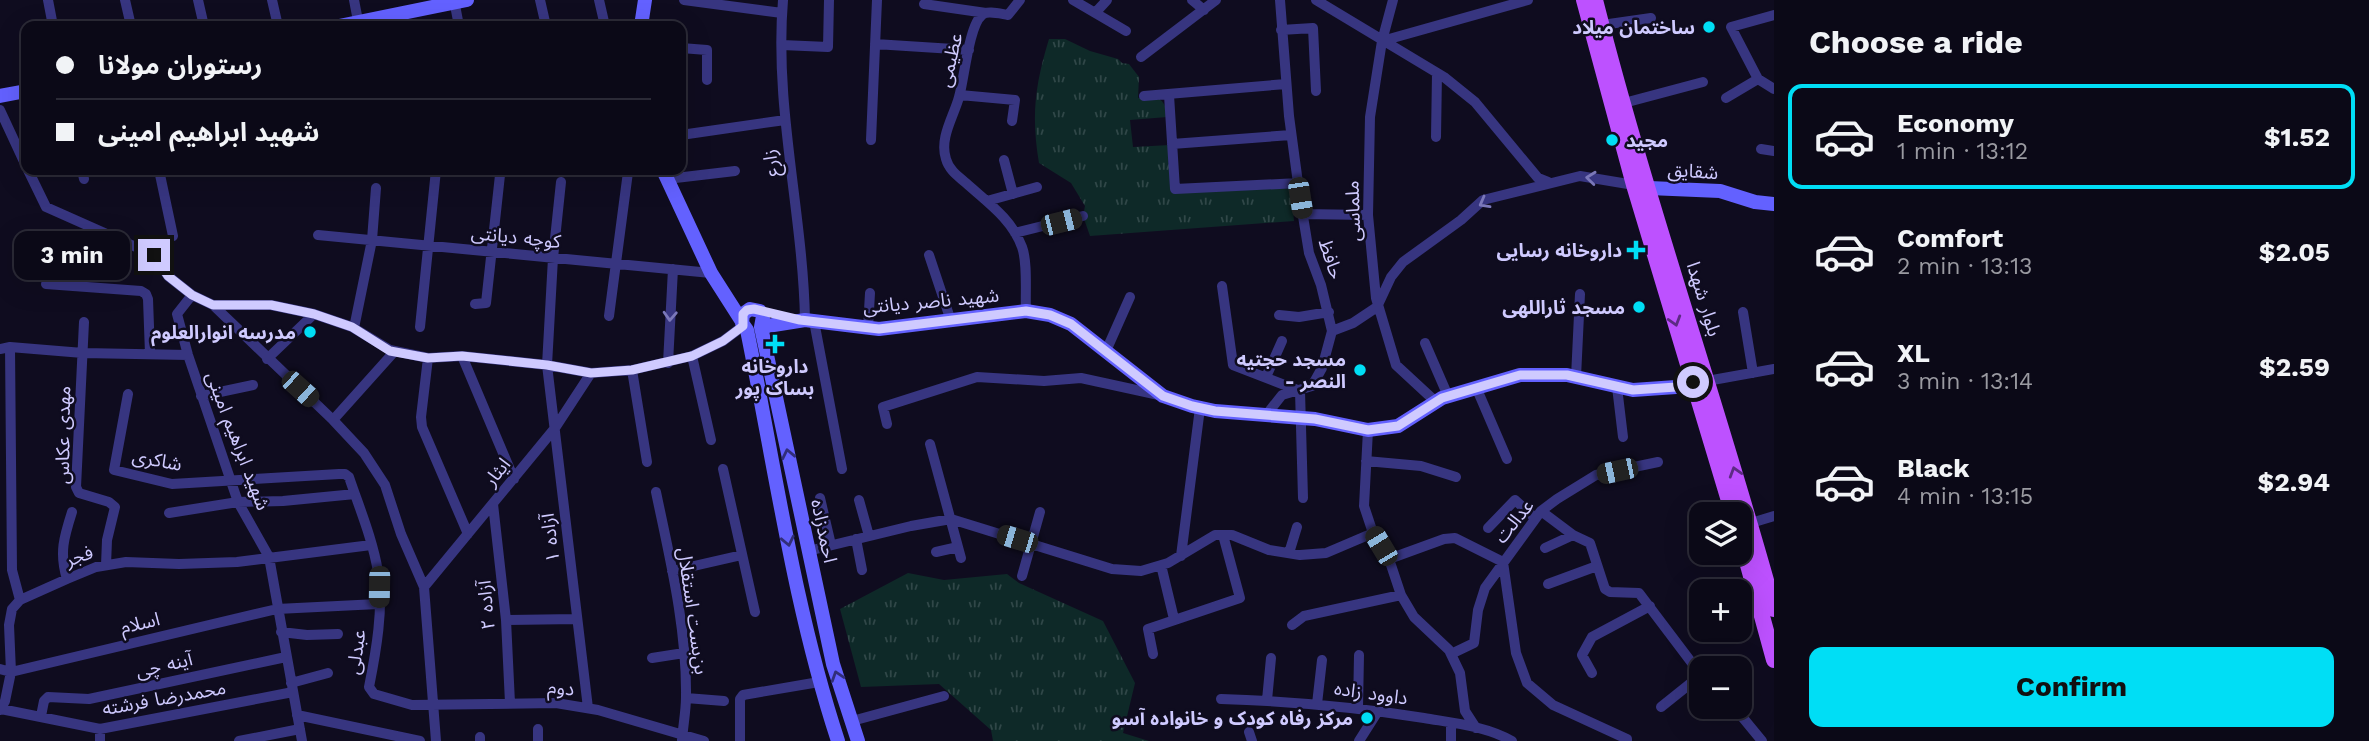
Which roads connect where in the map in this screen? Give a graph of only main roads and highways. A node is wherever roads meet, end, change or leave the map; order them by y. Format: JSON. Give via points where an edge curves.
{"nodes":[{"id":1,"x":645,"y":0,"type":"edge"},
{"id":2,"x":1584,"y":0,"type":"edge"},
{"id":3,"x":1595,"y":0,"type":"edge"},
{"id":4,"x":458,"y":1,"type":"edge"},
{"id":5,"x":372,"y":21,"type":"edge"},
{"id":6,"x":642,"y":21,"type":"edge"},
{"id":7,"x":21,"y":92,"type":"edge"},
{"id":8,"x":0,"y":96,"type":"edge"},
{"id":9,"x":665,"y":175,"type":"edge"},
{"id":10,"x":1642,"y":187,"type":"junction"},
{"id":11,"x":1774,"y":204,"type":"edge"},
{"id":12,"x":752,"y":321,"type":"junction"},
{"id":13,"x":1700,"y":381,"type":"junction"},
{"id":14,"x":1730,"y":502,"type":"edge"},
{"id":15,"x":1750,"y":565,"type":"edge"},
{"id":16,"x":1774,"y":609,"type":"edge"},
{"id":17,"x":822,"y":615,"type":"junction"},
{"id":18,"x":805,"y":619,"type":"junction"},
{"id":19,"x":1769,"y":622,"type":"edge"},
{"id":20,"x":1774,"y":660,"type":"edge"},
{"id":21,"x":838,"y":741,"type":"edge"},
{"id":22,"x":858,"y":741,"type":"edge"}],
"edges":[{"from":1,"to":6,"type":"main road"},
{"from":2,"to":10,"type":"main road","name":"بلوار شهدا"},
{"from":3,"to":10,"type":"main road","name":"بلوار شهدا"},
{"from":4,"to":5,"type":"main road"},
{"from":7,"to":8,"type":"main road"},
{"from":9,"to":12,"type":"main road","name":"شهید ناصر دیانتی","via":[[711,273]]},
{"from":10,"to":11,"type":"main road","name":"شقایق","via":[[1720,191]]},
{"from":10,"to":13,"type":"main road","name":"بلوار شهدا"},
{"from":12,"to":13,"type":"main road","name":"شهید ناصر دیانتی","via":[[868,328],[1026,311],[1050,315],[1071,324],[1163,396],[1215,411],[1302,418],[1368,430],[1398,426],[1442,399],[1520,375],[1576,377],[1633,390]]},
{"from":17,"to":12,"type":"main road","name":"احمدزاده","one_way":true},
{"from":12,"to":18,"type":"main road","name":"احمدزاده","one_way":true},
{"from":13,"to":14,"type":"main road","name":"بلوار شهدا"},
{"from":16,"to":13,"type":"main road","name":"بلوار شهدا","one_way":true,"via":[[1751,523]]},
{"from":15,"to":19,"type":"main road"},
{"from":17,"to":18,"type":"main road"},
{"from":22,"to":17,"type":"main road","name":"احمدزاده","one_way":true},
{"from":18,"to":21,"type":"main road","name":"احمدزاده"},
{"from":19,"to":20,"type":"main road"}]}
